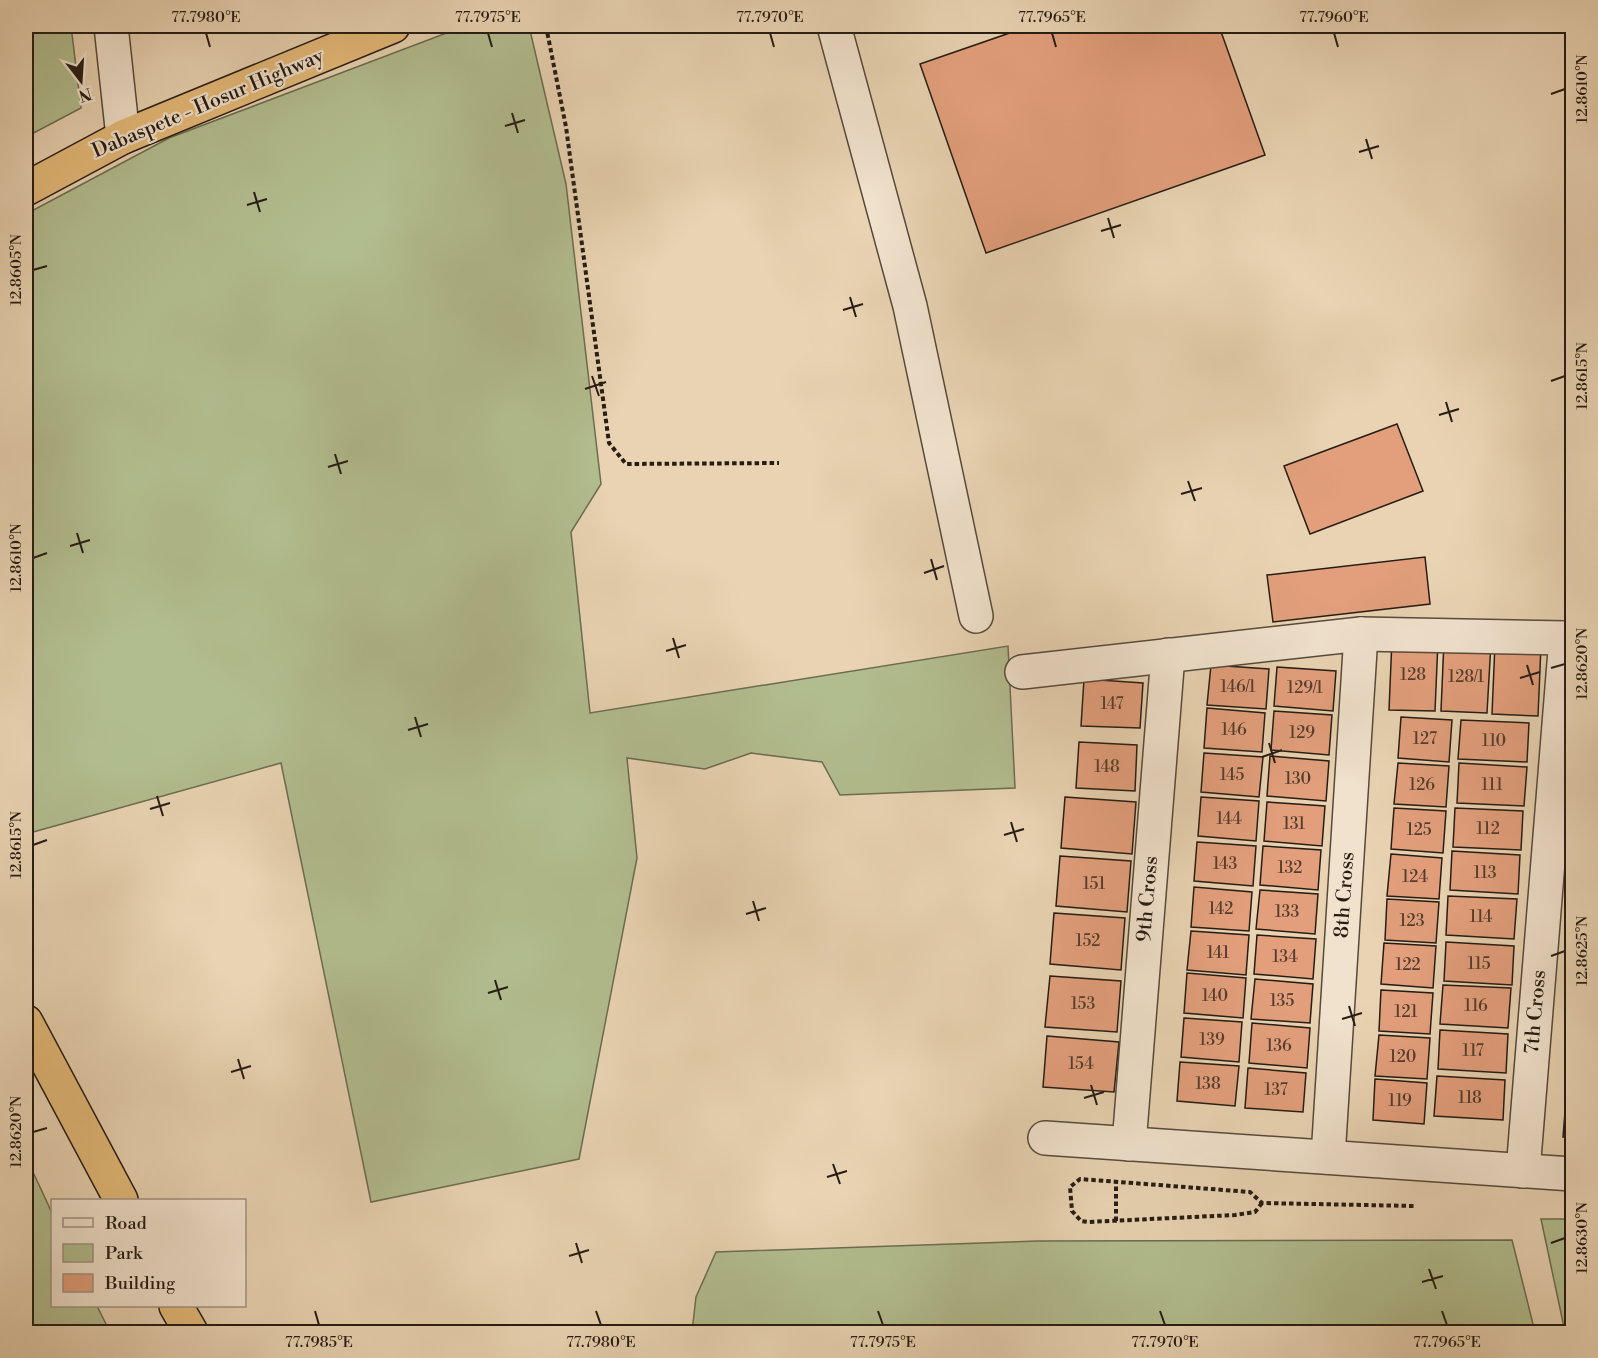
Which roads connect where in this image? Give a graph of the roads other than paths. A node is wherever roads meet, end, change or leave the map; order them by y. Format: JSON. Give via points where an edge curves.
{"nodes":[{"id":1,"x":111,"y":26,"type":"edge"},
{"id":2,"x":393,"y":26,"type":"edge"},
{"id":3,"x":834,"y":26,"type":"edge"},
{"id":4,"x":123,"y":137,"type":"junction"},
{"id":5,"x":26,"y":189,"type":"edge"},
{"id":6,"x":976,"y":616,"type":"dead end"},
{"id":7,"x":1362,"y":634,"type":"junction"},
{"id":8,"x":1569,"y":638,"type":"edge"},
{"id":9,"x":1168,"y":655,"type":"junction"},
{"id":10,"x":1022,"y":672,"type":"dead end"},
{"id":11,"x":26,"y":1022,"type":"edge"},
{"id":12,"x":1045,"y":1138,"type":"dead end"},
{"id":13,"x":1129,"y":1144,"type":"junction"},
{"id":14,"x":1328,"y":1157,"type":"junction"},
{"id":15,"x":1523,"y":1171,"type":"junction"},
{"id":16,"x":1572,"y":1174,"type":"edge"},
{"id":17,"x":119,"y":1199,"type":"edge"},
{"id":18,"x":177,"y":1307,"type":"edge"},
{"id":19,"x":191,"y":1332,"type":"edge"}],
"edges":[{"from":1,"to":4,"type":"street"},
{"from":2,"to":4,"type":"highway","name":"Dabaspete - Hosur Highway"},
{"from":3,"to":6,"type":"street","via":[[910,306]]},
{"from":4,"to":5,"type":"highway","name":"Dabaspete - Hosur Highway"},
{"from":7,"to":8,"type":"street"},
{"from":7,"to":9,"type":"street"},
{"from":7,"to":14,"type":"street","name":"8th Cross"},
{"from":8,"to":15,"type":"street","name":"7th Cross"},
{"from":9,"to":10,"type":"street"},
{"from":9,"to":13,"type":"street","name":"9th Cross"},
{"from":11,"to":17,"type":"highway"},
{"from":12,"to":13,"type":"street"},
{"from":13,"to":14,"type":"street"},
{"from":14,"to":15,"type":"street"},
{"from":15,"to":16,"type":"street"},
{"from":18,"to":19,"type":"highway"}]}
